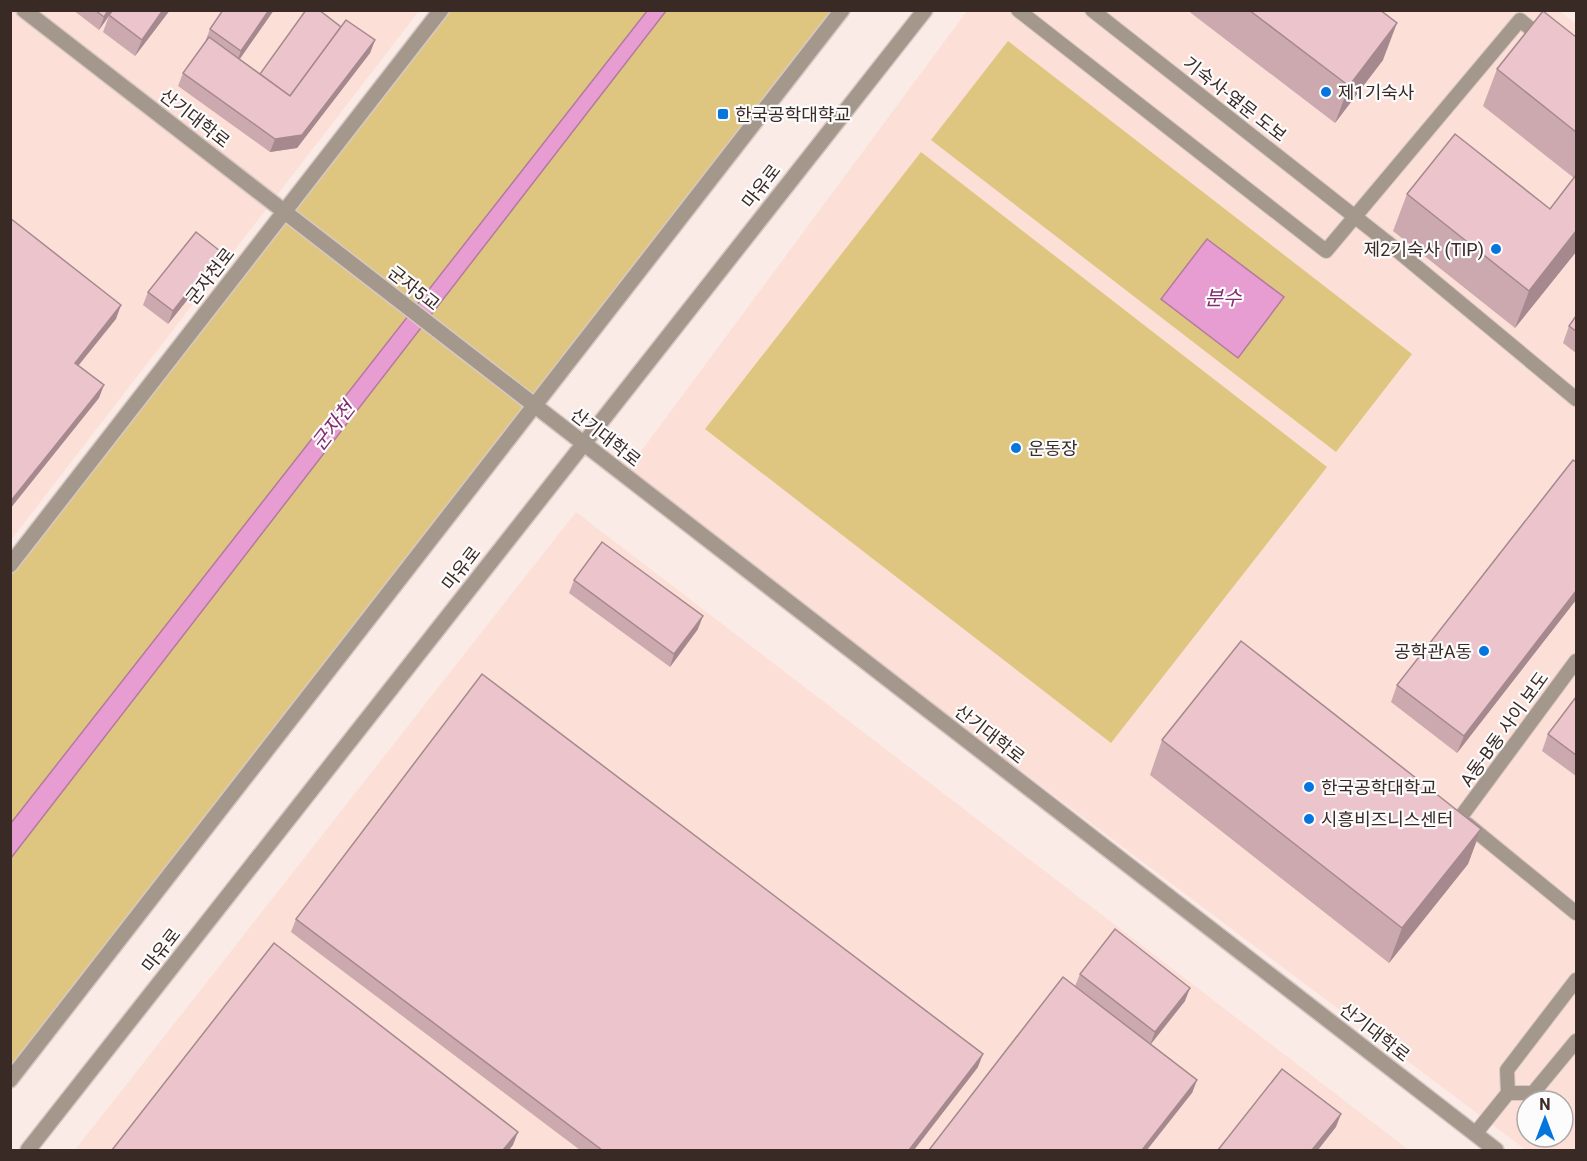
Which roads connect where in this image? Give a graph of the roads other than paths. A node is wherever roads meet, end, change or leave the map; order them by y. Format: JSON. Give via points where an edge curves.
{"nodes":[{"id":1,"x":24,"y":10,"type":"edge"},
{"id":2,"x":441,"y":10,"type":"edge"},
{"id":3,"x":842,"y":10,"type":"edge"},
{"id":4,"x":925,"y":10,"type":"edge"},
{"id":5,"x":1018,"y":10,"type":"edge"},
{"id":6,"x":1092,"y":10,"type":"edge"},
{"id":7,"x":1518,"y":15,"type":"edge"},
{"id":8,"x":1552,"y":46,"type":"edge"},
{"id":9,"x":284,"y":212,"type":"junction"},
{"id":10,"x":1356,"y":217,"type":"junction"},
{"id":11,"x":342,"y":257,"type":"joint"},
{"id":12,"x":461,"y":349,"type":"joint"},
{"id":13,"x":1576,"y":399,"type":"edge"},
{"id":14,"x":535,"y":407,"type":"junction"},
{"id":15,"x":584,"y":444,"type":"junction"},
{"id":16,"x":10,"y":565,"type":"edge"},
{"id":17,"x":1576,"y":661,"type":"edge"},
{"id":18,"x":1576,"y":913,"type":"edge"},
{"id":19,"x":1576,"y":980,"type":"edge"},
{"id":20,"x":1576,"y":1041,"type":"edge"},
{"id":21,"x":10,"y":1080,"type":"edge"},
{"id":22,"x":1508,"y":1094,"type":"junction"},
{"id":23,"x":1475,"y":1134,"type":"junction"},
{"id":24,"x":28,"y":1150,"type":"edge"},
{"id":25,"x":1496,"y":1150,"type":"edge"}],
"edges":[{"from":1,"to":9,"type":"street","name":"산기대학로"},
{"from":2,"to":9,"type":"street","name":"군자천로"},
{"from":3,"to":14,"type":"street"},
{"from":4,"to":15,"type":"street","name":"마유로"},
{"from":5,"to":10,"type":"lane","via":[[1326,251]]},
{"from":6,"to":10,"type":"lane","name":"기숙사-옆문 도보"},
{"from":7,"to":8,"type":"lane"},
{"from":7,"to":10,"type":"lane"},
{"from":9,"to":11,"type":"street","name":"산기대학로"},
{"from":9,"to":16,"type":"street","name":"군자천로"},
{"from":10,"to":13,"type":"lane","name":"기숙사-옆문 도보"},
{"from":11,"to":12,"type":"street","name":"군자5교"},
{"from":12,"to":14,"type":"street","name":"산기대학로"},
{"from":14,"to":15,"type":"street","name":"산기대학로"},
{"from":14,"to":21,"type":"street"},
{"from":15,"to":23,"type":"street","name":"산기대학로"},
{"from":15,"to":24,"type":"street","name":"마유로"},
{"from":17,"to":18,"type":"lane","name":"A동-B동 사이 보도","via":[[1456,815]]},
{"from":19,"to":22,"type":"lane","via":[[1507,1070]]},
{"from":20,"to":22,"type":"lane","via":[[1533,1093]]},
{"from":22,"to":23,"type":"lane"},
{"from":23,"to":25,"type":"street","name":"산기대학로"}]}
